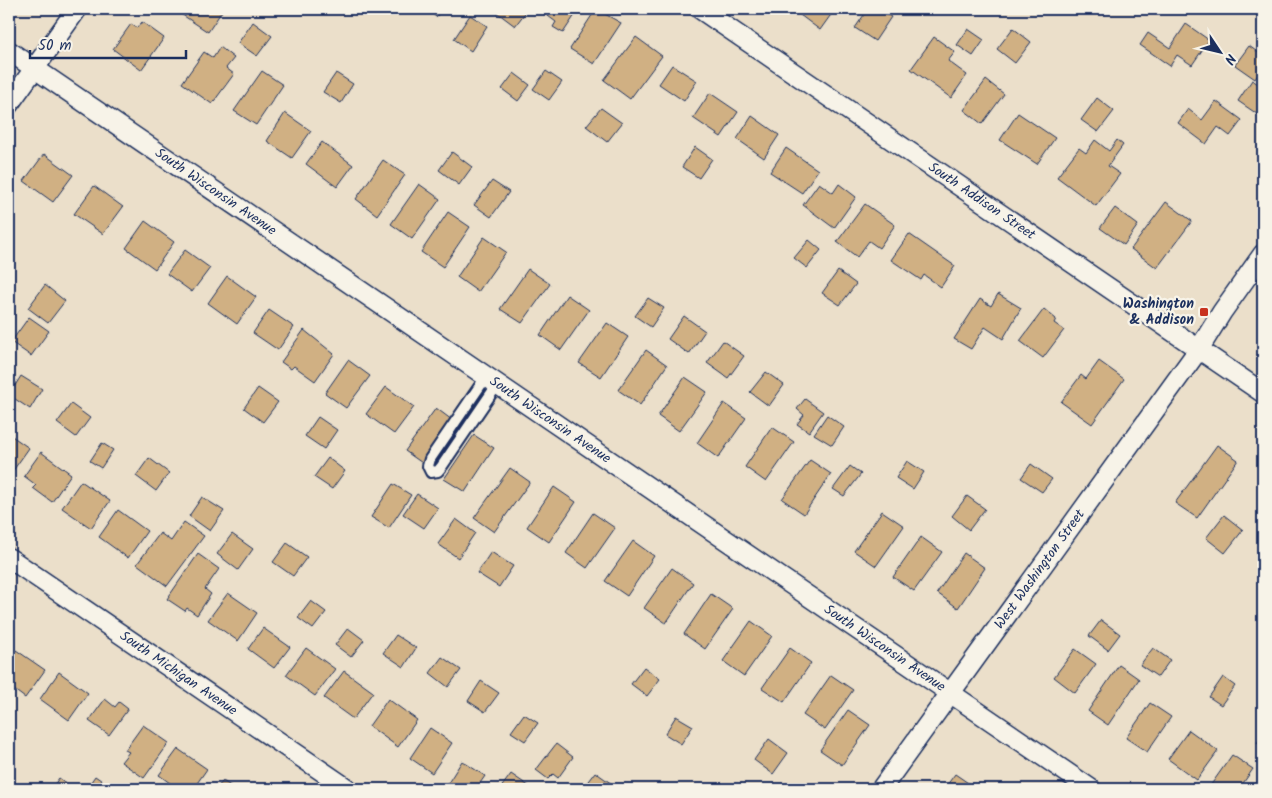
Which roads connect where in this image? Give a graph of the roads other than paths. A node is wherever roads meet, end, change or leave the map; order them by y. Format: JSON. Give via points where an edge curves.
{"nodes":[{"id":1,"x":77,"y":9,"type":"edge"},
{"id":2,"x":700,"y":9,"type":"edge"},
{"id":3,"x":9,"y":52,"type":"edge"},
{"id":4,"x":34,"y":69,"type":"junction"},
{"id":5,"x":9,"y":104,"type":"edge"},
{"id":6,"x":1263,"y":254,"type":"edge"},
{"id":7,"x":1199,"y":350,"type":"junction"},
{"id":8,"x":492,"y":381,"type":"junction"},
{"id":9,"x":1263,"y":394,"type":"edge"},
{"id":10,"x":9,"y":558,"type":"edge"},
{"id":11,"x":950,"y":693,"type":"junction"},
{"id":12,"x":348,"y":789,"type":"edge"},
{"id":13,"x":881,"y":789,"type":"edge"},
{"id":14,"x":1091,"y":789,"type":"edge"}],
"edges":[{"from":1,"to":4,"type":"street"},
{"from":2,"to":7,"type":"street","name":"South Addison Street"},
{"from":3,"to":4,"type":"street","name":"South Wisconsin Avenue"},
{"from":4,"to":5,"type":"street"},
{"from":4,"to":8,"type":"street","name":"South Wisconsin Avenue"},
{"from":6,"to":7,"type":"street","name":"West Washington Street"},
{"from":7,"to":9,"type":"street","name":"South Addison Street"},
{"from":7,"to":11,"type":"street","name":"West Washington Street"},
{"from":8,"to":8,"type":"lane","via":[[430,459],[428,466],[431,472],[442,466]]},
{"from":8,"to":11,"type":"street","name":"South Wisconsin Avenue"},
{"from":10,"to":12,"type":"street","name":"South Michigan Avenue"},
{"from":11,"to":13,"type":"street","name":"West Washington Street"},
{"from":11,"to":14,"type":"street","name":"South Wisconsin Avenue"}]}
